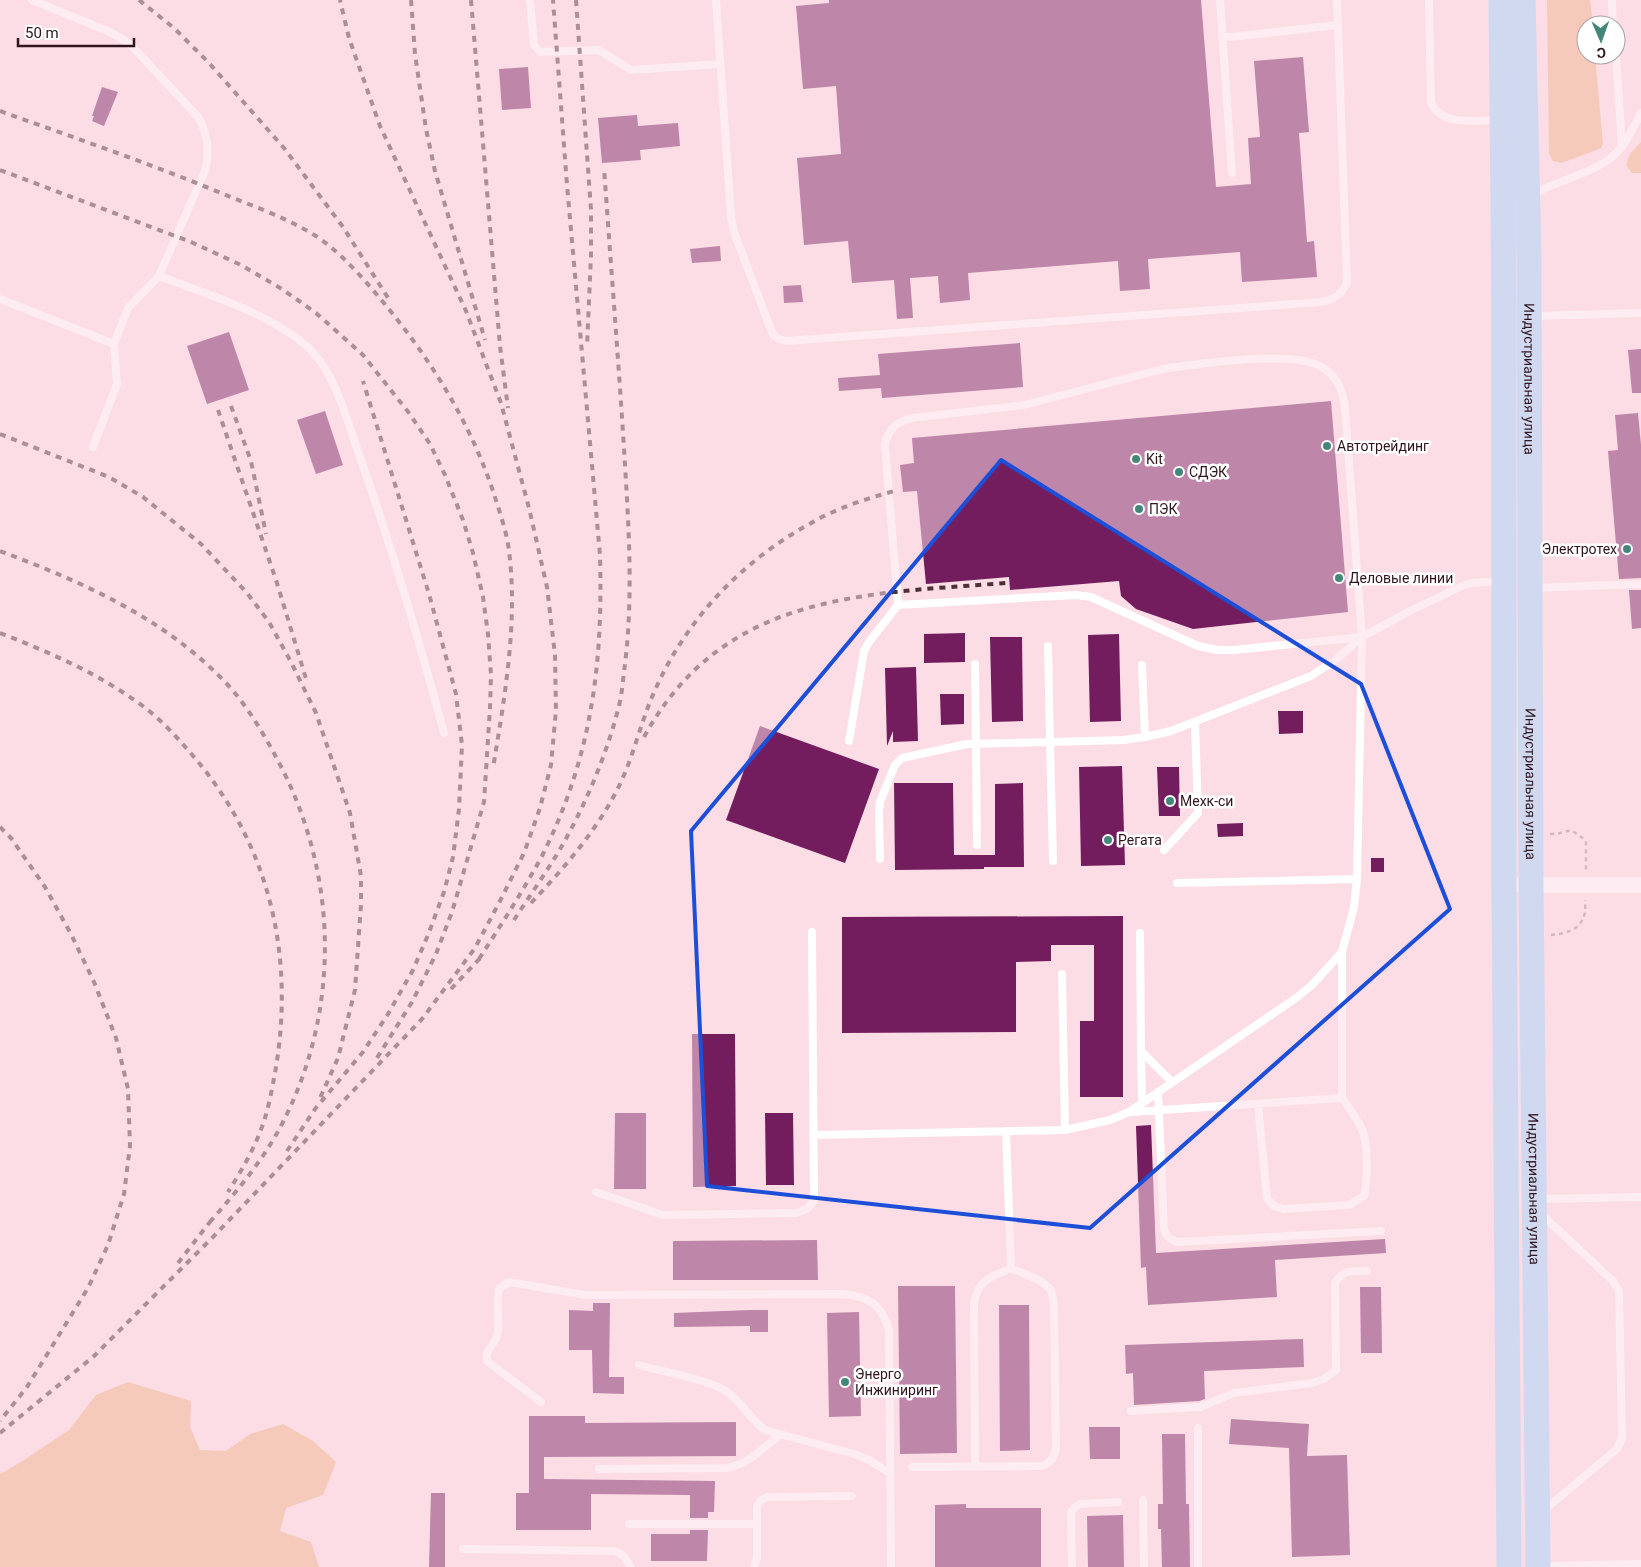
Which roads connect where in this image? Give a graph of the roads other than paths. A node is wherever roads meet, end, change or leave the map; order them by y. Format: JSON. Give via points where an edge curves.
{"nodes":[{"id":1,"x":32,"y":0,"type":"edge"},
{"id":2,"x":530,"y":0,"type":"edge"},
{"id":3,"x":716,"y":0,"type":"edge"},
{"id":4,"x":1220,"y":0,"type":"edge"},
{"id":5,"x":1337,"y":0,"type":"edge"},
{"id":6,"x":1429,"y":0,"type":"edge"},
{"id":7,"x":1500,"y":0,"type":"edge"},
{"id":8,"x":1523,"y":0,"type":"edge"},
{"id":9,"x":1612,"y":0,"type":"edge"},
{"id":10,"x":1613,"y":15,"type":"edge"},
{"id":11,"x":1338,"y":25,"type":"junction"},
{"id":12,"x":1222,"y":38,"type":"junction"},
{"id":13,"x":720,"y":64,"type":"junction"},
{"id":14,"x":1617,"y":65,"type":"edge"},
{"id":15,"x":1641,"y":113,"type":"edge"},
{"id":16,"x":1502,"y":120,"type":"junction"},
{"id":17,"x":1622,"y":146,"type":"junction"},
{"id":18,"x":1232,"y":173,"type":"dead end"},
{"id":19,"x":1527,"y":197,"type":"junction"},
{"id":20,"x":159,"y":276,"type":"junction"},
{"id":21,"x":0,"y":299,"type":"edge"},
{"id":22,"x":1641,"y":313,"type":"edge"},
{"id":23,"x":1516,"y":317,"type":"junction"},
{"id":24,"x":114,"y":344,"type":"junction"},
{"id":25,"x":93,"y":446,"type":"dead end"},
{"id":26,"x":1606,"y":547,"type":"dead end"},
{"id":27,"x":1530,"y":549,"type":"junction"},
{"id":28,"x":1504,"y":581,"type":"junction"},
{"id":29,"x":1641,"y":584,"type":"edge"},
{"id":30,"x":1530,"y":588,"type":"junction"},
{"id":31,"x":898,"y":604,"type":"junction"},
{"id":32,"x":1362,"y":637,"type":"junction"},
{"id":33,"x":1048,"y":646,"type":"dead end"},
{"id":34,"x":975,"y":664,"type":"dead end"},
{"id":35,"x":1142,"y":665,"type":"dead end"},
{"id":36,"x":1195,"y":722,"type":"junction"},
{"id":37,"x":444,"y":733,"type":"dead end"},
{"id":38,"x":1145,"y":737,"type":"junction"},
{"id":39,"x":849,"y":741,"type":"dead end"},
{"id":40,"x":1050,"y":742,"type":"junction"},
{"id":41,"x":976,"y":743,"type":"junction"},
{"id":42,"x":977,"y":845,"type":"dead end"},
{"id":43,"x":1164,"y":850,"type":"dead end"},
{"id":44,"x":880,"y":860,"type":"dead end"},
{"id":45,"x":1053,"y":861,"type":"dead end"},
{"id":46,"x":1357,"y":879,"type":"junction"},
{"id":47,"x":1177,"y":883,"type":"dead end"},
{"id":48,"x":1504,"y":885,"type":"junction"},
{"id":49,"x":1531,"y":885,"type":"junction"},
{"id":50,"x":1641,"y":885,"type":"edge"},
{"id":51,"x":812,"y":932,"type":"dead end"},
{"id":52,"x":1140,"y":933,"type":"dead end"},
{"id":53,"x":1342,"y":952,"type":"junction"},
{"id":54,"x":1062,"y":974,"type":"dead end"},
{"id":55,"x":1141,"y":1051,"type":"junction"},
{"id":56,"x":1172,"y":1082,"type":"junction"},
{"id":57,"x":1158,"y":1092,"type":"junction"},
{"id":58,"x":1342,"y":1098,"type":"junction"},
{"id":59,"x":1142,"y":1103,"type":"junction"},
{"id":60,"x":1258,"y":1104,"type":"junction"},
{"id":61,"x":1159,"y":1110,"type":"junction"},
{"id":62,"x":1129,"y":1112,"type":"junction"},
{"id":63,"x":1065,"y":1130,"type":"junction"},
{"id":64,"x":1006,"y":1131,"type":"junction"},
{"id":65,"x":813,"y":1135,"type":"junction"},
{"id":66,"x":596,"y":1192,"type":"dead end"},
{"id":67,"x":1641,"y":1198,"type":"edge"},
{"id":68,"x":1534,"y":1203,"type":"junction"},
{"id":69,"x":1381,"y":1231,"type":"dead end"},
{"id":70,"x":1011,"y":1268,"type":"junction"},
{"id":71,"x":1366,"y":1271,"type":"dead end"},
{"id":72,"x":639,"y":1365,"type":"dead end"},
{"id":73,"x":542,"y":1402,"type":"dead end"},
{"id":74,"x":1131,"y":1411,"type":"dead end"},
{"id":75,"x":1198,"y":1428,"type":"dead end"},
{"id":76,"x":781,"y":1434,"type":"junction"},
{"id":77,"x":912,"y":1467,"type":"dead end"},
{"id":78,"x":975,"y":1467,"type":"junction"},
{"id":79,"x":599,"y":1469,"type":"dead end"},
{"id":80,"x":890,"y":1473,"type":"junction"},
{"id":81,"x":852,"y":1496,"type":"dead end"},
{"id":82,"x":1143,"y":1500,"type":"dead end"},
{"id":83,"x":1118,"y":1502,"type":"dead end"},
{"id":84,"x":1537,"y":1515,"type":"junction"},
{"id":85,"x":629,"y":1524,"type":"dead end"},
{"id":86,"x":757,"y":1524,"type":"junction"},
{"id":87,"x":463,"y":1548,"type":"dead end"},
{"id":88,"x":1641,"y":1564,"type":"edge"},
{"id":89,"x":631,"y":1567,"type":"edge"},
{"id":90,"x":754,"y":1567,"type":"edge"},
{"id":91,"x":891,"y":1567,"type":"edge"},
{"id":92,"x":1072,"y":1567,"type":"edge"},
{"id":93,"x":1144,"y":1567,"type":"edge"},
{"id":94,"x":1198,"y":1567,"type":"edge"},
{"id":95,"x":1509,"y":1567,"type":"edge"},
{"id":96,"x":1538,"y":1567,"type":"edge"}],
"edges":[{"from":1,"to":20,"type":"lane","via":[[110,32],[131,45],[198,117],[204,128],[208,154],[206,168]]},
{"from":2,"to":13,"type":"lane","via":[[534,45],[540,52],[599,50],[631,70]]},
{"from":3,"to":13,"type":"lane"},
{"from":4,"to":12,"type":"lane"},
{"from":5,"to":11,"type":"lane"},
{"from":6,"to":16,"type":"lane","via":[[1431,103],[1434,111],[1453,120]]},
{"from":7,"to":16,"type":"main road","name":"Индустриальная улица"},
{"from":8,"to":19,"type":"main road","name":"Индустриальная улица"},
{"from":9,"to":10,"type":"lane"},
{"from":11,"to":12,"type":"lane"},
{"from":11,"to":13,"type":"lane","via":[[1347,283],[1336,298],[1322,302],[786,341],[774,335],[734,232]]},
{"from":12,"to":18,"type":"lane"},
{"from":14,"to":17,"type":"lane"},
{"from":15,"to":17,"type":"lane"},
{"from":16,"to":23,"type":"main road","name":"Индустриальная улица"},
{"from":17,"to":19,"type":"lane","via":[[1600,165]]},
{"from":19,"to":23,"type":"main road","name":"Индустриальная улица"},
{"from":20,"to":24,"type":"lane","via":[[128,308]]},
{"from":20,"to":37,"type":"lane","via":[[276,324],[304,343],[320,361],[334,385],[382,518]]},
{"from":21,"to":24,"type":"lane"},
{"from":22,"to":23,"type":"lane"},
{"from":23,"to":27,"type":"main road","name":"Индустриальная улица"},
{"from":23,"to":28,"type":"main road","name":"Индустриальная улица"},
{"from":24,"to":25,"type":"lane","via":[[117,384]]},
{"from":26,"to":27,"type":"lane"},
{"from":27,"to":30,"type":"main road","name":"Индустриальная улица"},
{"from":28,"to":32,"type":"lane","via":[[1462,586]]},
{"from":28,"to":48,"type":"main road","name":"Индустриальная улица"},
{"from":29,"to":30,"type":"lane"},
{"from":30,"to":49,"type":"main road","name":"Индустриальная улица"},
{"from":31,"to":32,"type":"lane","via":[[1074,595],[1091,597],[1198,646],[1216,650]]},
{"from":31,"to":32,"type":"lane","via":[[885,444],[894,425],[902,420],[1024,405],[1163,369],[1269,358],[1292,359],[1324,368],[1343,393]]},
{"from":31,"to":39,"type":"lane","via":[[864,651]]},
{"from":32,"to":36,"type":"lane","via":[[1311,676]]},
{"from":32,"to":46,"type":"lane"},
{"from":33,"to":40,"type":"lane"},
{"from":34,"to":41,"type":"lane"},
{"from":35,"to":38,"type":"lane"},
{"from":36,"to":38,"type":"lane"},
{"from":36,"to":43,"type":"lane","via":[[1198,814]]},
{"from":38,"to":40,"type":"lane"},
{"from":40,"to":41,"type":"lane"},
{"from":40,"to":45,"type":"lane"},
{"from":41,"to":42,"type":"lane"},
{"from":41,"to":44,"type":"lane","via":[[913,755],[902,758],[895,765],[880,802]]},
{"from":46,"to":47,"type":"lane"},
{"from":46,"to":53,"type":"lane","via":[[1354,907]]},
{"from":48,"to":49,"type":"street"},
{"from":48,"to":95,"type":"main road","name":"Индустриальная улица"},
{"from":49,"to":50,"type":"street"},
{"from":49,"to":68,"type":"main road","name":"Индустриальная улица"},
{"from":51,"to":65,"type":"lane"},
{"from":52,"to":55,"type":"lane"},
{"from":53,"to":56,"type":"lane","via":[[1296,998]]},
{"from":53,"to":58,"type":"lane"},
{"from":54,"to":63,"type":"lane"},
{"from":55,"to":56,"type":"lane"},
{"from":55,"to":59,"type":"lane"},
{"from":56,"to":57,"type":"lane"},
{"from":57,"to":59,"type":"lane"},
{"from":57,"to":61,"type":"lane"},
{"from":58,"to":60,"type":"lane"},
{"from":58,"to":60,"type":"lane","via":[[1362,1129],[1365,1140],[1366,1188],[1364,1196],[1349,1205],[1283,1209],[1274,1206],[1267,1198]]},
{"from":59,"to":62,"type":"lane"},
{"from":60,"to":61,"type":"lane"},
{"from":61,"to":62,"type":"lane"},
{"from":61,"to":69,"type":"lane","via":[[1164,1229],[1170,1240]]},
{"from":62,"to":63,"type":"lane","via":[[1110,1120]]},
{"from":63,"to":64,"type":"lane"},
{"from":64,"to":65,"type":"lane"},
{"from":64,"to":70,"type":"lane"},
{"from":65,"to":66,"type":"lane","via":[[814,1201],[807,1210],[796,1213],[663,1215]]},
{"from":67,"to":68,"type":"lane"},
{"from":68,"to":84,"type":"main road","name":"Индустриальная улица"},
{"from":68,"to":84,"type":"lane","via":[[1562,1235],[1613,1281],[1619,1291],[1622,1438],[1617,1449]]},
{"from":70,"to":78,"type":"lane","via":[[983,1282],[976,1291]]},
{"from":70,"to":78,"type":"lane","via":[[1041,1281],[1051,1290],[1054,1303],[1056,1448],[1054,1458],[1042,1466]]},
{"from":71,"to":74,"type":"lane","via":[[1346,1272],[1335,1283],[1336,1370],[1324,1378],[1312,1383],[1234,1393],[1200,1407]]},
{"from":72,"to":76,"type":"lane","via":[[726,1391],[756,1423],[765,1430]]},
{"from":73,"to":80,"type":"lane","via":[[486,1361],[487,1352],[497,1335],[497,1296],[509,1282],[585,1295],[858,1296],[881,1310],[889,1330]]},
{"from":75,"to":94,"type":"lane"},
{"from":76,"to":79,"type":"lane","via":[[745,1462],[727,1468]]},
{"from":76,"to":80,"type":"lane","via":[[854,1454]]},
{"from":77,"to":78,"type":"lane"},
{"from":80,"to":91,"type":"lane"},
{"from":81,"to":86,"type":"lane","via":[[767,1497],[757,1507]]},
{"from":82,"to":93,"type":"lane"},
{"from":83,"to":92,"type":"lane","via":[[1075,1506],[1071,1512]]},
{"from":84,"to":96,"type":"main road","name":"Индустриальная улица"},
{"from":85,"to":86,"type":"lane"},
{"from":86,"to":90,"type":"lane"},
{"from":87,"to":89,"type":"lane","via":[[613,1550],[623,1555]]},
{"from":88,"to":96,"type":"lane"}]}
